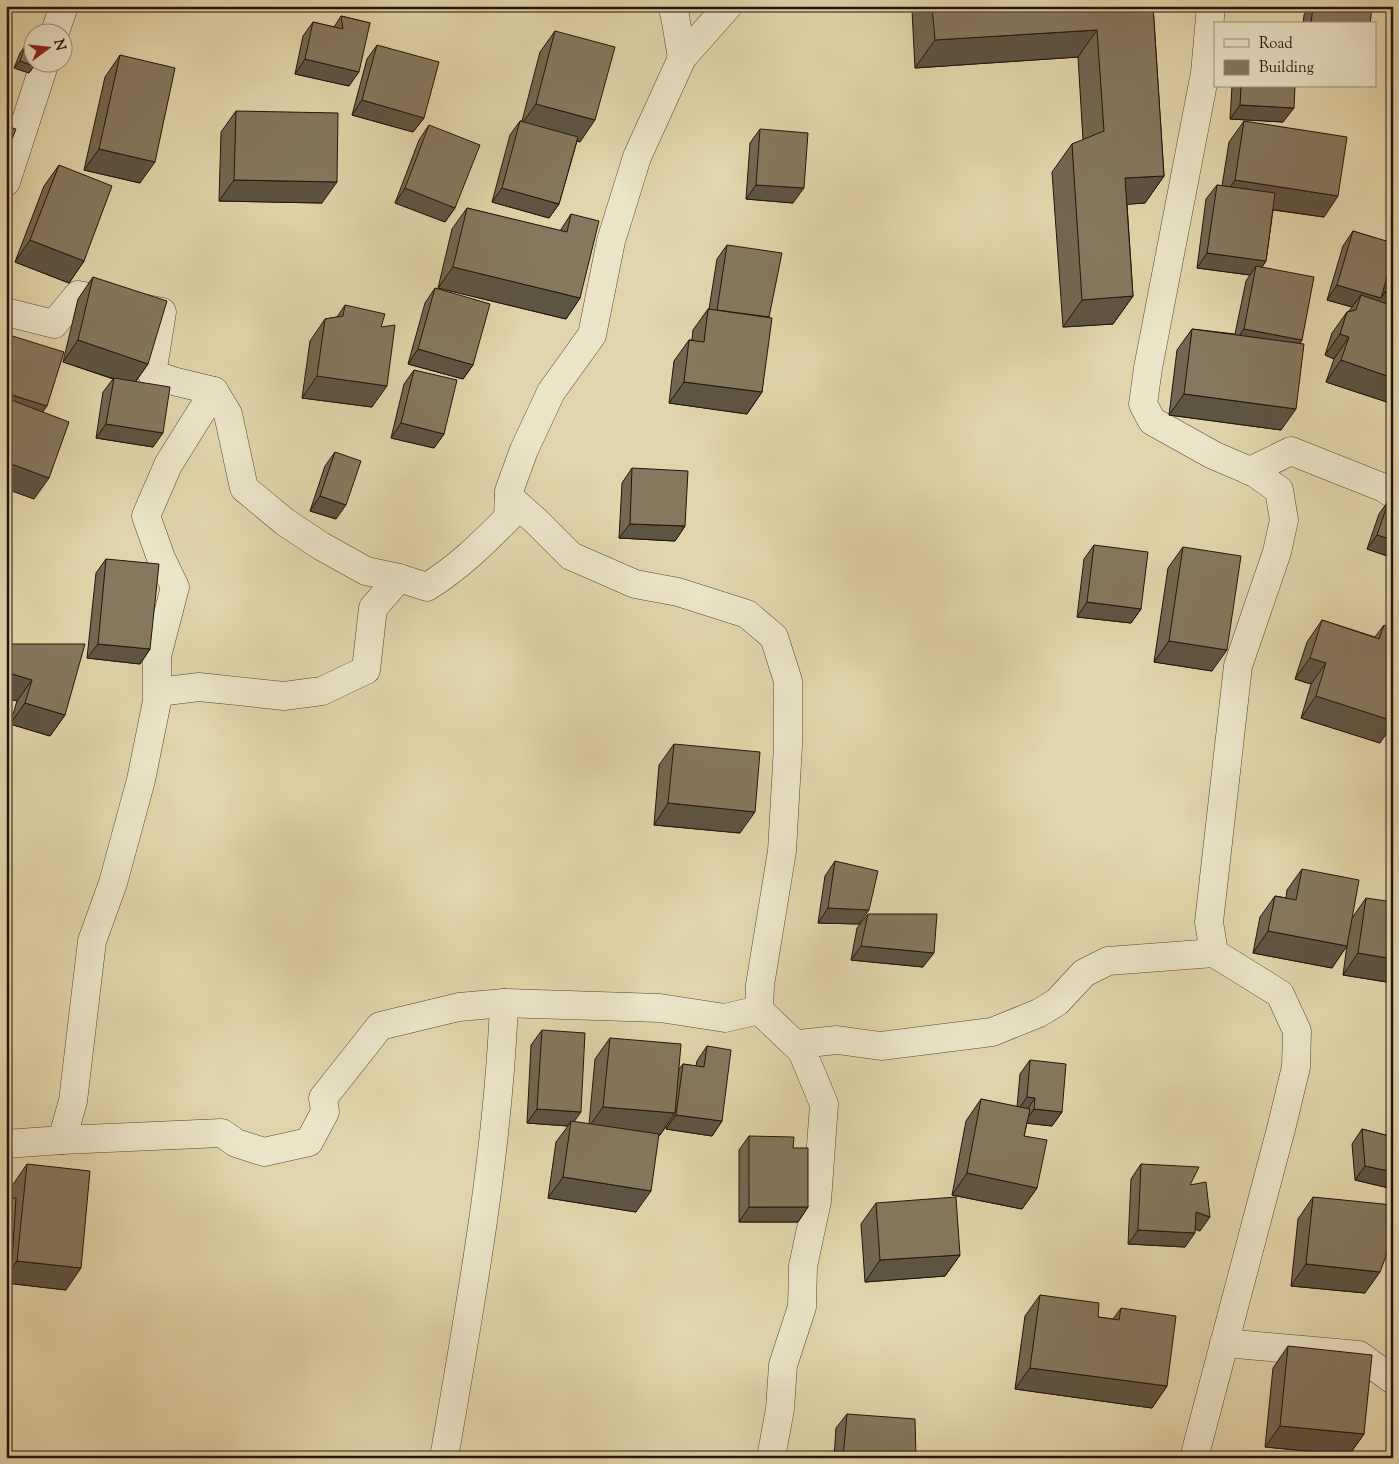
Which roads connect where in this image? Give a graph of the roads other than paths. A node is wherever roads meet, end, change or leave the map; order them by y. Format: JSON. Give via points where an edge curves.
{"nodes":[{"id":1,"x":64,"y":6,"type":"edge"},
{"id":2,"x":672,"y":6,"type":"edge"},
{"id":3,"x":728,"y":6,"type":"edge"},
{"id":4,"x":1211,"y":6,"type":"edge"},
{"id":5,"x":58,"y":22,"type":"edge"},
{"id":6,"x":682,"y":58,"type":"junction"},
{"id":7,"x":42,"y":72,"type":"edge"},
{"id":8,"x":6,"y":182,"type":"edge"},
{"id":9,"x":6,"y":312,"type":"edge"},
{"id":10,"x":214,"y":391,"type":"junction"},
{"id":11,"x":1250,"y":471,"type":"junction"},
{"id":12,"x":1393,"y":494,"type":"edge"},
{"id":13,"x":509,"y":497,"type":"junction"},
{"id":14,"x":399,"y":578,"type":"junction"},
{"id":15,"x":158,"y":692,"type":"junction"},
{"id":16,"x":1214,"y":953,"type":"junction"},
{"id":17,"x":504,"y":1003,"type":"junction"},
{"id":18,"x":759,"y":1010,"type":"junction"},
{"id":19,"x":803,"y":1052,"type":"junction"},
{"id":20,"x":62,"y":1140,"type":"junction"},
{"id":21,"x":6,"y":1144,"type":"edge"},
{"id":22,"x":1224,"y":1343,"type":"junction"},
{"id":23,"x":1393,"y":1380,"type":"edge"},
{"id":24,"x":444,"y":1458,"type":"edge"},
{"id":25,"x":771,"y":1458,"type":"edge"},
{"id":26,"x":1194,"y":1458,"type":"edge"}],
"edges":[{"from":1,"to":5,"type":"street"},
{"from":2,"to":6,"type":"street"},
{"from":3,"to":6,"type":"street"},
{"from":4,"to":11,"type":"street","via":[[1205,73],[1151,349],[1144,404],[1152,421],[1213,455]]},
{"from":6,"to":13,"type":"street","via":[[637,157],[611,241],[592,335],[551,392],[524,450]]},
{"from":7,"to":8,"type":"street"},
{"from":9,"to":10,"type":"street","via":[[54,324],[78,295],[162,312],[152,374]]},
{"from":10,"to":14,"type":"street","via":[[228,414],[244,488],[284,522],[321,546],[366,571]]},
{"from":10,"to":15,"type":"street","via":[[168,465],[146,516],[175,587],[157,656]]},
{"from":11,"to":12,"type":"street","via":[[1291,451]]},
{"from":11,"to":16,"type":"street","via":[[1279,490],[1284,520],[1277,552],[1238,666],[1208,922]]},
{"from":13,"to":14,"type":"street","via":[[508,518],[452,571],[427,587]]},
{"from":13,"to":18,"type":"street","via":[[571,556],[635,584],[678,592],[746,614],[774,636],[788,681],[788,746],[782,851],[760,985]]},
{"from":14,"to":15,"type":"street","via":[[373,608],[366,670],[322,691],[284,696],[199,686]]},
{"from":15,"to":20,"type":"street","via":[[141,780],[113,883],[92,941],[72,1101]]},
{"from":16,"to":19,"type":"street","via":[[1108,961],[1084,973],[1057,1002],[992,1032],[881,1046],[837,1040],[800,1044]]},
{"from":16,"to":22,"type":"street","via":[[1280,994],[1297,1032],[1296,1067]]},
{"from":17,"to":18,"type":"street","via":[[660,1008],[725,1018]]},
{"from":17,"to":20,"type":"street","via":[[459,1007],[380,1026],[323,1098],[325,1112],[309,1142],[264,1152],[236,1143],[222,1133]]},
{"from":17,"to":24,"type":"street","via":[[502,1054],[478,1258]]},
{"from":18,"to":19,"type":"street"},
{"from":19,"to":25,"type":"street","via":[[824,1104],[817,1201],[804,1266],[802,1308],[782,1365],[780,1409]]},
{"from":20,"to":21,"type":"street"},
{"from":22,"to":23,"type":"street","via":[[1359,1355]]},
{"from":22,"to":26,"type":"street"}]}
